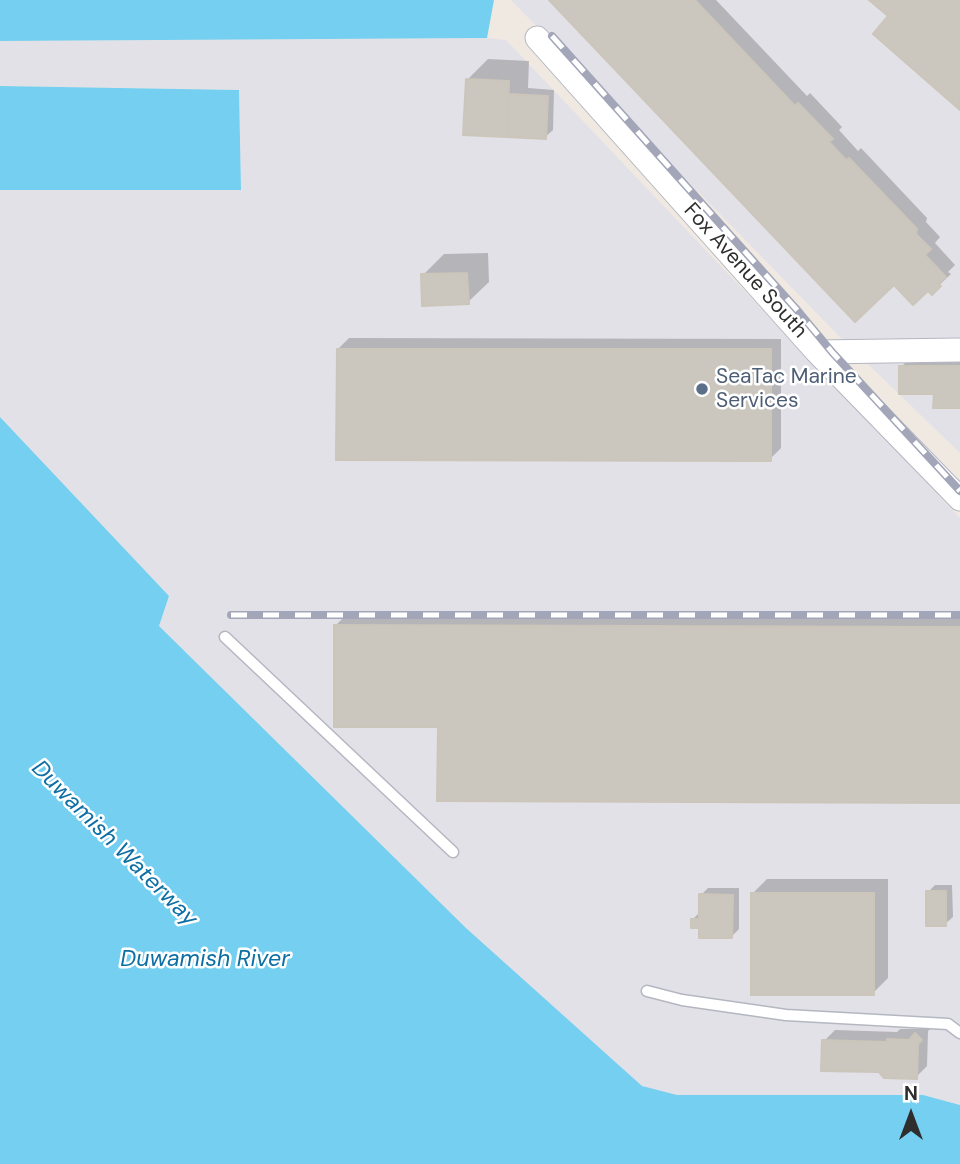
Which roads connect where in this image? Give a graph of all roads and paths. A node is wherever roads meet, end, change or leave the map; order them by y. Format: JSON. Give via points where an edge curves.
{"nodes":[{"id":1,"x":537,"y":38,"type":"dead end"},
{"id":2,"x":960,"y":350,"type":"edge"},
{"id":3,"x":817,"y":352,"type":"junction"},
{"id":4,"x":960,"y":499,"type":"edge"},
{"id":5,"x":225,"y":637,"type":"dead end"},
{"id":6,"x":453,"y":852,"type":"dead end"},
{"id":7,"x":647,"y":991,"type":"dead end"},
{"id":8,"x":960,"y":1021,"type":"edge"},
{"id":9,"x":948,"y":1024,"type":"junction"},
{"id":10,"x":960,"y":1033,"type":"edge"}],
"edges":[{"from":1,"to":3,"type":"street","name":"Fox Avenue South"},
{"from":2,"to":3,"type":"street"},
{"from":3,"to":4,"type":"street","name":"Fox Avenue South"},
{"from":5,"to":6,"type":"lane"},
{"from":7,"to":9,"type":"lane","via":[[786,1015]]},
{"from":8,"to":9,"type":"lane"},
{"from":9,"to":10,"type":"lane"}]}
